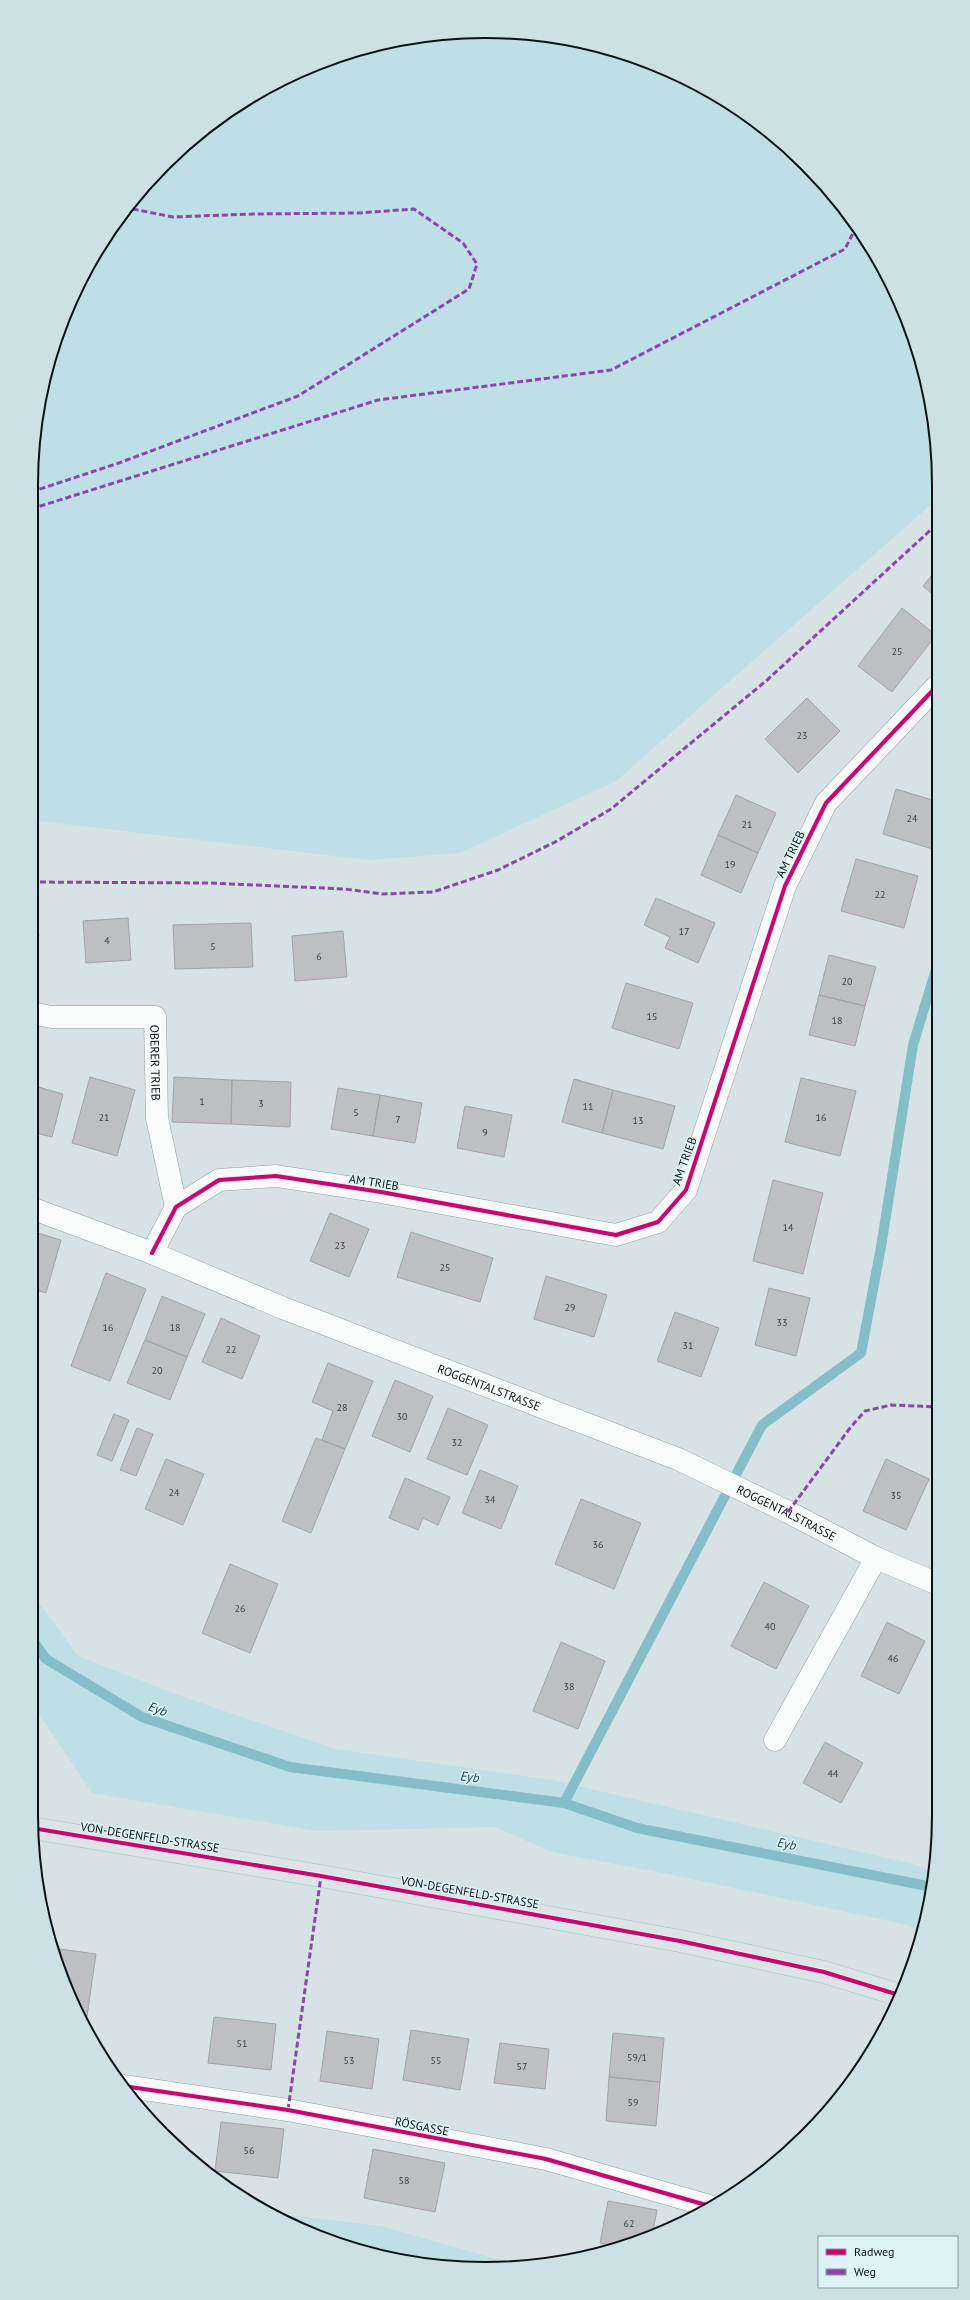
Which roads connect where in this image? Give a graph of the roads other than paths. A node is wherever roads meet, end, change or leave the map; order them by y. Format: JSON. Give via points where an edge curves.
{"nodes":[{"id":1,"x":932,"y":691,"type":"edge"},
{"id":2,"x":38,"y":1014,"type":"edge"},
{"id":3,"x":176,"y":1207,"type":"junction"},
{"id":4,"x":38,"y":1211,"type":"edge"},
{"id":5,"x":152,"y":1253,"type":"junction"},
{"id":6,"x":876,"y":1558,"type":"junction"},
{"id":7,"x":932,"y":1581,"type":"edge"},
{"id":8,"x":775,"y":1740,"type":"dead end"},
{"id":9,"x":38,"y":1829,"type":"edge"},
{"id":10,"x":895,"y":1993,"type":"edge"},
{"id":11,"x":130,"y":2087,"type":"edge"},
{"id":12,"x":704,"y":2204,"type":"edge"}],
"edges":[{"from":1,"to":3,"type":"street","name":"AM TRIEB","via":[[826,803],[785,886],[686,1190],[658,1222],[616,1235],[381,1192],[276,1176],[219,1180]]},
{"from":2,"to":3,"type":"street","name":"OBERER TRIEB","via":[[52,1017],[155,1017],[157,1118]]},
{"from":3,"to":5,"type":"street"},
{"from":4,"to":5,"type":"street","name":"ROGGENTALSTRASSE"},
{"from":5,"to":6,"type":"street","name":"ROGGENTALSTRASSE","via":[[283,1308],[678,1459]]},
{"from":6,"to":7,"type":"street","name":"ROGGENTALSTRASSE"},
{"from":6,"to":8,"type":"street"},
{"from":9,"to":10,"type":"main road","name":"VON-DEGENFELD-STRASSE","via":[[321,1876],[680,1941],[824,1972]]},
{"from":11,"to":12,"type":"street","name":"RÖSGASSE","via":[[288,2110],[546,2159]]}]}
